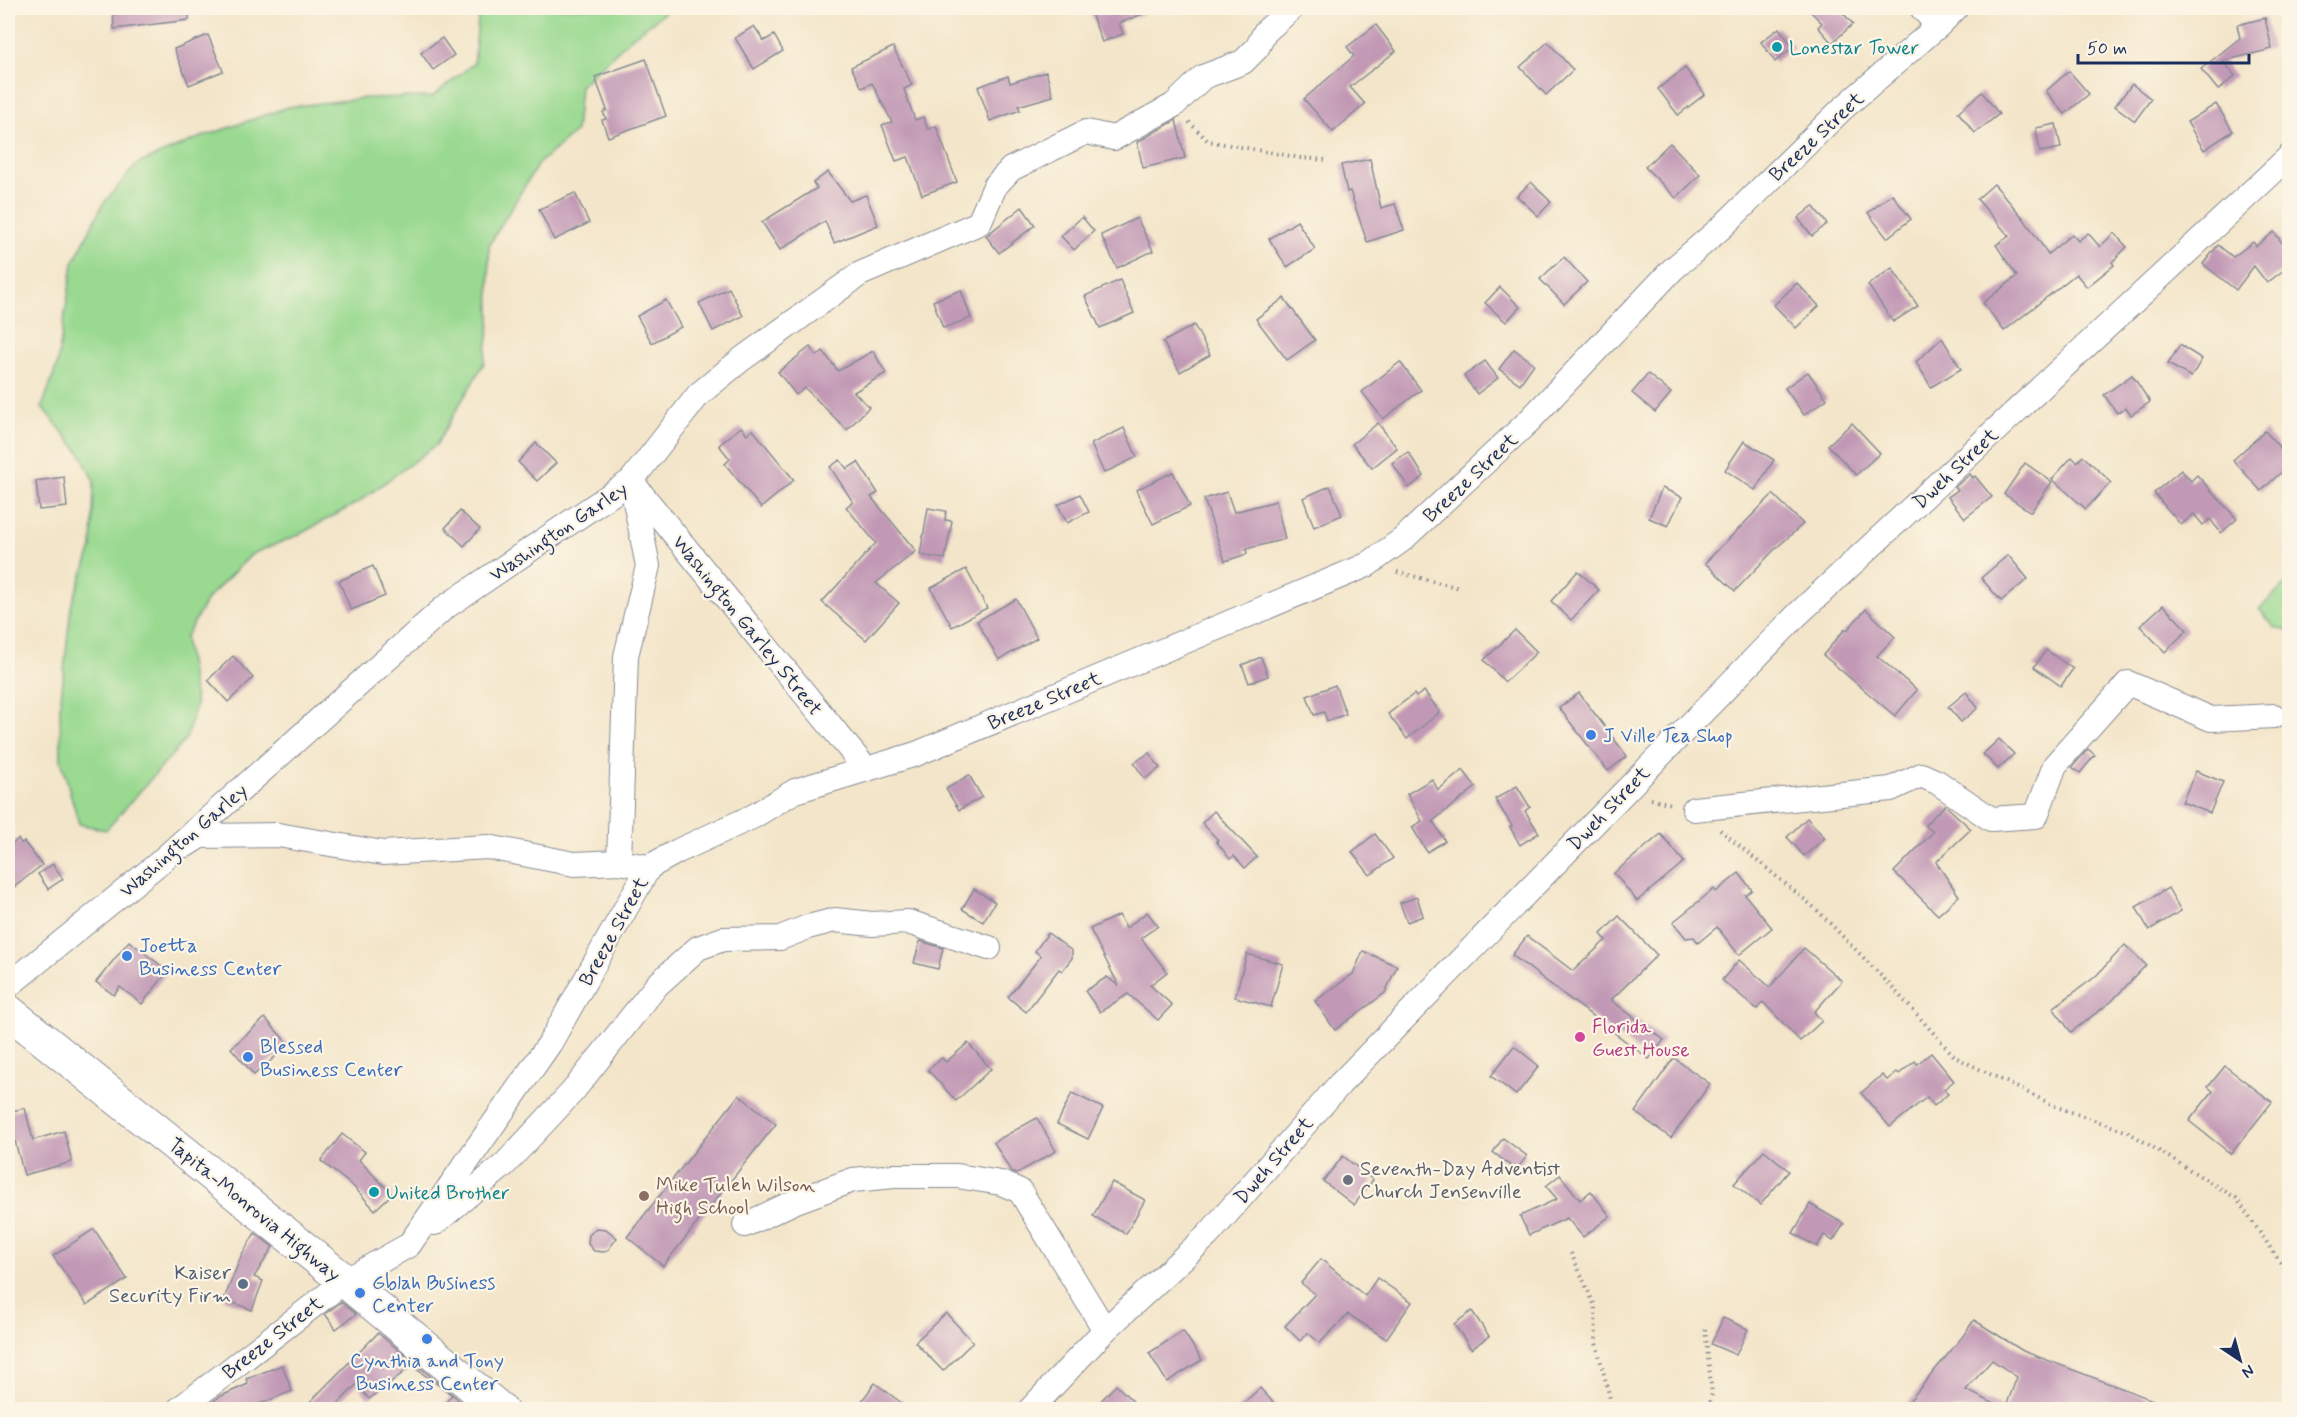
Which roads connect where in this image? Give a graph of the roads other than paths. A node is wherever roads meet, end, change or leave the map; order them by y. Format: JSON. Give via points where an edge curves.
{"nodes":[{"id":1,"x":1292,"y":8,"type":"edge"},
{"id":2,"x":1922,"y":8,"type":"edge"},
{"id":3,"x":1956,"y":8,"type":"edge"},
{"id":4,"x":1938,"y":26,"type":"junction"},
{"id":5,"x":2289,"y":156,"type":"edge"},
{"id":6,"x":631,"y":481,"type":"junction"},
{"id":7,"x":2274,"y":716,"type":"dead end"},
{"id":8,"x":866,"y":769,"type":"junction"},
{"id":9,"x":1694,"y":809,"type":"road end"},
{"id":10,"x":619,"y":862,"type":"junction"},
{"id":11,"x":159,"y":863,"type":"junction"},
{"id":12,"x":649,"y":867,"type":"junction"},
{"id":13,"x":988,"y":948,"type":"dead end"},
{"id":14,"x":8,"y":986,"type":"edge"},
{"id":15,"x":8,"y":1011,"type":"edge"},
{"id":16,"x":745,"y":1225,"type":"dead end"},
{"id":17,"x":409,"y":1245,"type":"junction"},
{"id":18,"x":345,"y":1281,"type":"junction"},
{"id":19,"x":1105,"y":1330,"type":"junction"},
{"id":20,"x":178,"y":1410,"type":"edge"},
{"id":21,"x":501,"y":1410,"type":"edge"},
{"id":22,"x":1030,"y":1410,"type":"edge"}],
"edges":[{"from":1,"to":6,"type":"street","name":"Washington Garley","via":[[1265,32],[1243,63],[1203,77],[1174,105],[1114,138],[1086,132],[1011,169],[995,186],[978,223],[861,274],[742,359],[699,394]]},
{"from":2,"to":4,"type":"street"},
{"from":3,"to":4,"type":"street","name":"Breeze Street"},
{"from":4,"to":8,"type":"street","name":"Breeze Street","via":[[1841,110],[1722,227],[1672,270],[1529,421],[1402,540],[1367,565],[916,754]]},
{"from":5,"to":19,"type":"street","name":"Dweh Street","via":[[1798,614],[1340,1084],[1209,1235]]},
{"from":6,"to":8,"type":"street","name":"Washington Garley Street"},
{"from":6,"to":10,"type":"street","via":[[648,566],[626,656]]},
{"from":6,"to":11,"type":"street","name":"Washington Garley","via":[[444,608]]},
{"from":7,"to":9,"type":"street","via":[[2211,719],[2128,682],[2055,765],[2036,816],[1991,819],[1921,775],[1891,789]]},
{"from":8,"to":12,"type":"street","name":"Breeze Street","via":[[795,791],[754,816]]},
{"from":10,"to":11,"type":"street","via":[[574,864],[488,847],[383,853],[278,835],[200,836]]},
{"from":10,"to":12,"type":"street"},
{"from":11,"to":14,"type":"street","name":"Washington Garley"},
{"from":12,"to":17,"type":"street","name":"Breeze Street","via":[[550,1043]]},
{"from":13,"to":17,"type":"street","via":[[908,922],[835,920],[780,938],[723,939],[698,948],[657,985],[573,1091],[505,1164]]},
{"from":15,"to":18,"type":"highway","name":"Tapita-Monrovia Highway"},
{"from":16,"to":19,"type":"street","via":[[853,1180],[931,1175],[1000,1183],[1020,1191]]},
{"from":17,"to":18,"type":"street","name":"Breeze Street"},
{"from":18,"to":20,"type":"street","name":"Breeze Street"},
{"from":18,"to":21,"type":"highway","name":"Tapita-Monrovia Highway"},
{"from":19,"to":22,"type":"street","name":"Dweh Street"}]}
